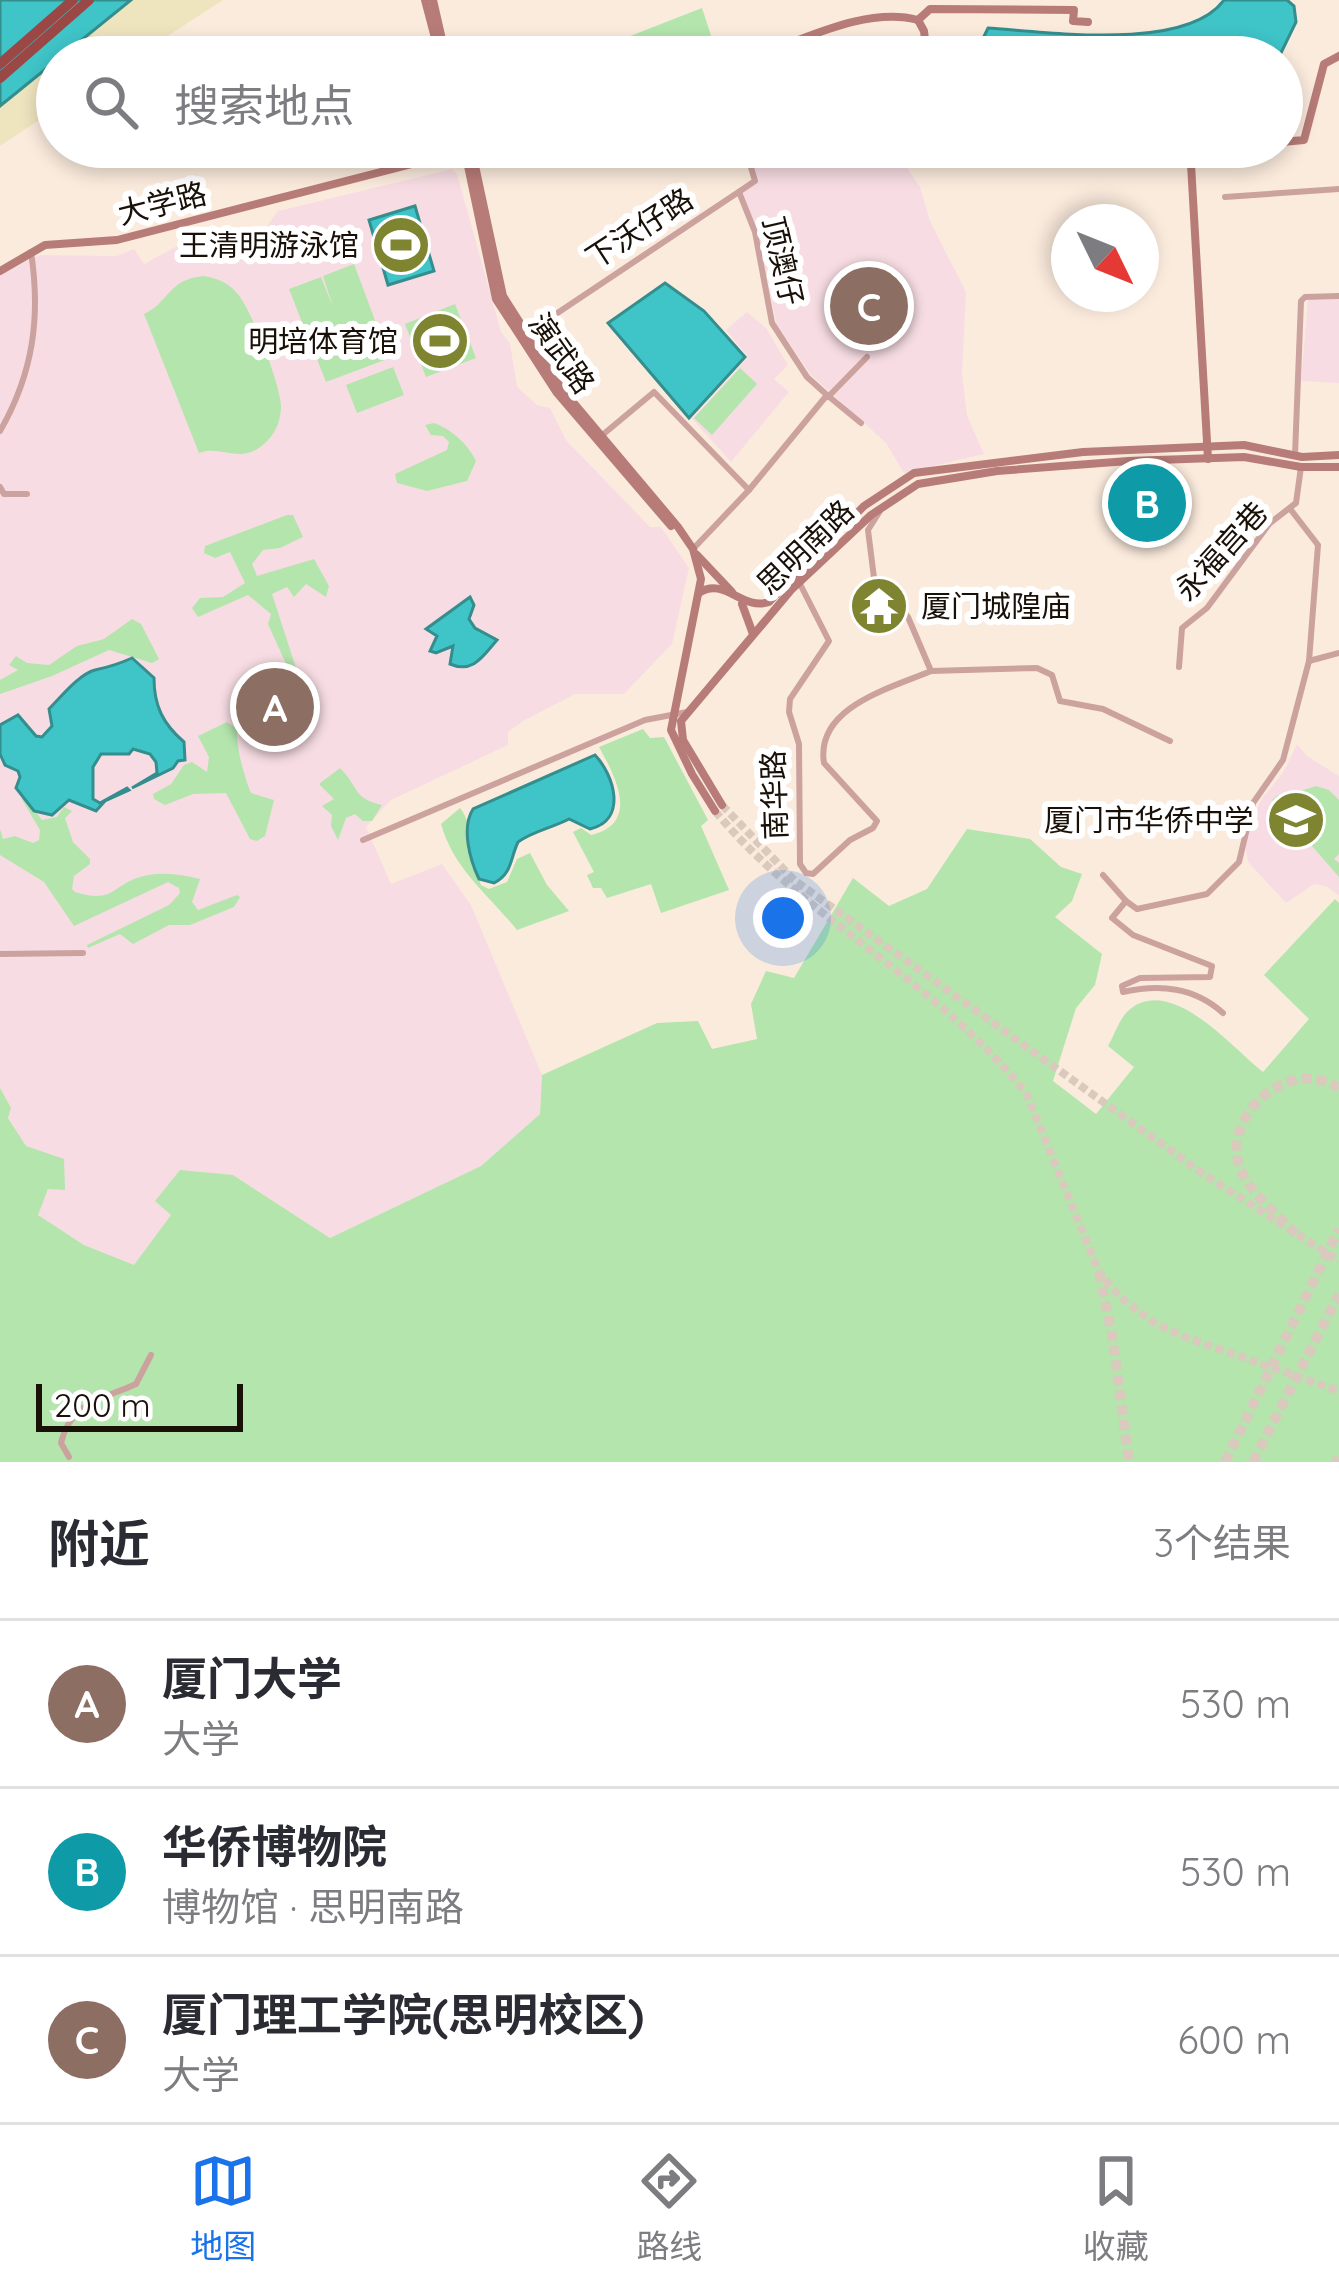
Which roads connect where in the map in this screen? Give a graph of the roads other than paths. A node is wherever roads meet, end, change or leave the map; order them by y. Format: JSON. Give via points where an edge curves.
{"nodes":[{"id":1,"x":90,"y":0,"type":"edge"},
{"id":2,"x":429,"y":0,"type":"edge"},
{"id":3,"x":922,"y":0,"type":"edge"},
{"id":4,"x":74,"y":6,"type":"edge"},
{"id":5,"x":918,"y":20,"type":"junction"},
{"id":6,"x":1088,"y":22,"type":"dead end"},
{"id":7,"x":43,"y":36,"type":"edge"},
{"id":8,"x":438,"y":36,"type":"edge"},
{"id":9,"x":818,"y":36,"type":"edge"},
{"id":10,"x":925,"y":36,"type":"edge"},
{"id":11,"x":36,"y":43,"type":"edge"},
{"id":12,"x":1339,"y":56,"type":"edge"},
{"id":13,"x":0,"y":64,"type":"edge"},
{"id":14,"x":0,"y":78,"type":"edge"},
{"id":15,"x":1303,"y":140,"type":"edge"},
{"id":16,"x":393,"y":168,"type":"edge"},
{"id":17,"x":473,"y":168,"type":"edge"},
{"id":18,"x":752,"y":168,"type":"edge"},
{"id":19,"x":1191,"y":168,"type":"edge"},
{"id":20,"x":1339,"y":190,"type":"edge"},
{"id":21,"x":739,"y":192,"type":"junction"},
{"id":22,"x":1225,"y":197,"type":"dead end"},
{"id":23,"x":31,"y":252,"type":"junction"},
{"id":24,"x":0,"y":271,"type":"edge"},
{"id":25,"x":1339,"y":296,"type":"edge"},
{"id":26,"x":524,"y":335,"type":"junction"},
{"id":27,"x":867,"y":358,"type":"dead end"},
{"id":28,"x":828,"y":396,"type":"junction"},
{"id":29,"x":861,"y":423,"type":"dead end"},
{"id":30,"x":0,"y":431,"type":"edge"},
{"id":31,"x":599,"y":437,"type":"junction"},
{"id":32,"x":1207,"y":448,"type":"junction"},
{"id":33,"x":1295,"y":455,"type":"junction"},
{"id":34,"x":1339,"y":455,"type":"edge"},
{"id":35,"x":1208,"y":459,"type":"junction"},
{"id":36,"x":1301,"y":467,"type":"junction"},
{"id":37,"x":1339,"y":467,"type":"edge"},
{"id":38,"x":0,"y":488,"type":"edge"},
{"id":39,"x":749,"y":490,"type":"junction"},
{"id":40,"x":27,"y":494,"type":"dead end"},
{"id":41,"x":883,"y":507,"type":"junction"},
{"id":42,"x":1291,"y":509,"type":"junction"},
{"id":43,"x":693,"y":550,"type":"junction"},
{"id":44,"x":800,"y":581,"type":"junction"},
{"id":45,"x":698,"y":594,"type":"junction"},
{"id":46,"x":736,"y":596,"type":"junction"},
{"id":47,"x":753,"y":635,"type":"junction"},
{"id":48,"x":1339,"y":653,"type":"edge"},
{"id":49,"x":1309,"y":661,"type":"junction"},
{"id":50,"x":1179,"y":667,"type":"dead end"},
{"id":51,"x":931,"y":671,"type":"junction"},
{"id":52,"x":680,"y":681,"type":"junction"},
{"id":53,"x":704,"y":693,"type":"junction"},
{"id":54,"x":687,"y":712,"type":"junction"},
{"id":55,"x":673,"y":715,"type":"junction"},
{"id":56,"x":1170,"y":741,"type":"dead end"},
{"id":57,"x":363,"y":840,"type":"dead end"},
{"id":58,"x":1103,"y":875,"type":"dead end"},
{"id":59,"x":1126,"y":901,"type":"junction"},
{"id":60,"x":83,"y":953,"type":"dead end"},
{"id":61,"x":0,"y":954,"type":"edge"},
{"id":62,"x":1223,"y":1013,"type":"dead end"},
{"id":63,"x":151,"y":1355,"type":"dead end"},
{"id":64,"x":69,"y":1457,"type":"dead end"}],
"edges":[{"from":1,"to":4,"type":"highway"},
{"from":2,"to":8,"type":"main road"},
{"from":3,"to":5,"type":"main road"},
{"from":4,"to":7,"type":"highway"},
{"from":4,"to":13,"type":"highway"},
{"from":5,"to":6,"type":"main road","via":[[930,9],[1026,9],[1074,10],[1073,21]]},
{"from":5,"to":9,"type":"main road","via":[[866,20]]},
{"from":5,"to":10,"type":"main road"},
{"from":11,"to":14,"type":"highway"},
{"from":12,"to":15,"type":"main road","via":[[1324,64]]},
{"from":16,"to":23,"type":"main road","name":"大学路","via":[[117,240]]},
{"from":17,"to":26,"type":"main road","name":"演武路","via":[[496,298]]},
{"from":18,"to":21,"type":"street","name":"下沃仔路","via":[[755,181]]},
{"from":19,"to":32,"type":"main road"},
{"from":20,"to":22,"type":"street"},
{"from":21,"to":26,"type":"street","name":"下沃仔路"},
{"from":21,"to":28,"type":"street","name":"顶澳仔","via":[[772,323]]},
{"from":23,"to":24,"type":"main road","name":"大学路"},
{"from":23,"to":30,"type":"street","via":[[34,347]]},
{"from":25,"to":33,"type":"street","via":[[1301,301]]},
{"from":26,"to":31,"type":"main road","name":"演武路","via":[[557,393]]},
{"from":27,"to":28,"type":"street"},
{"from":28,"to":29,"type":"street","name":"顶澳仔"},
{"from":28,"to":39,"type":"street"},
{"from":31,"to":39,"type":"street","via":[[654,392]]},
{"from":31,"to":43,"type":"main road","name":"演武路"},
{"from":32,"to":33,"type":"main road","name":"思明南路"},
{"from":32,"to":35,"type":"main road"},
{"from":32,"to":46,"type":"main road","name":"思明南路","via":[[1083,452],[914,473],[864,506],[769,602],[755,606]]},
{"from":33,"to":34,"type":"main road","name":"思明南路"},
{"from":35,"to":36,"type":"main road","name":"思明南路"},
{"from":35,"to":41,"type":"main road","name":"思明南路","via":[[997,471],[918,484]]},
{"from":36,"to":37,"type":"main road","name":"思明南路"},
{"from":36,"to":42,"type":"street","name":"永福宫巷"},
{"from":38,"to":40,"type":"street"},
{"from":39,"to":43,"type":"street"},
{"from":41,"to":44,"type":"main road","name":"思明南路"},
{"from":41,"to":51,"type":"street","via":[[868,530],[874,578],[908,617]]},
{"from":42,"to":49,"type":"street","via":[[1318,545]]},
{"from":42,"to":50,"type":"street","name":"永福宫巷","via":[[1270,523],[1207,608],[1182,628]]},
{"from":43,"to":45,"type":"main road"},
{"from":43,"to":46,"type":"main road","name":"演武路"},
{"from":44,"to":47,"type":"main road","name":"思明南路"},
{"from":44,"to":51,"type":"street","name":"南华路","via":[[829,641],[789,712],[799,744],[806,873],[819,871],[877,820],[824,763],[831,723]]},
{"from":45,"to":46,"type":"main road","via":[[709,587]]},
{"from":45,"to":52,"type":"main road"},
{"from":46,"to":47,"type":"main road","name":"演武路"},
{"from":47,"to":53,"type":"main road","name":"思明南路"},
{"from":48,"to":49,"type":"street"},
{"from":49,"to":59,"type":"street","via":[[1282,760],[1253,803],[1239,862],[1207,894],[1137,909]]},
{"from":51,"to":56,"type":"street","via":[[1037,668],[1052,675],[1060,701],[1103,709]]},
{"from":52,"to":53,"type":"main road","via":[[690,693]]},
{"from":52,"to":55,"type":"main road"},
{"from":53,"to":54,"type":"main road","name":"思明南路"},
{"from":54,"to":55,"type":"street"},
{"from":54,"to":55,"type":"main road","via":[[683,740],[719,808],[692,774],[671,730]]},
{"from":55,"to":57,"type":"street"},
{"from":58,"to":59,"type":"street"},
{"from":59,"to":62,"type":"street","via":[[1112,918],[1180,956],[1206,961],[1212,973],[1140,978],[1124,992],[1146,985],[1180,990]]},
{"from":60,"to":61,"type":"street"},
{"from":63,"to":64,"type":"street","via":[[136,1384],[92,1399],[64,1431]]}]}
